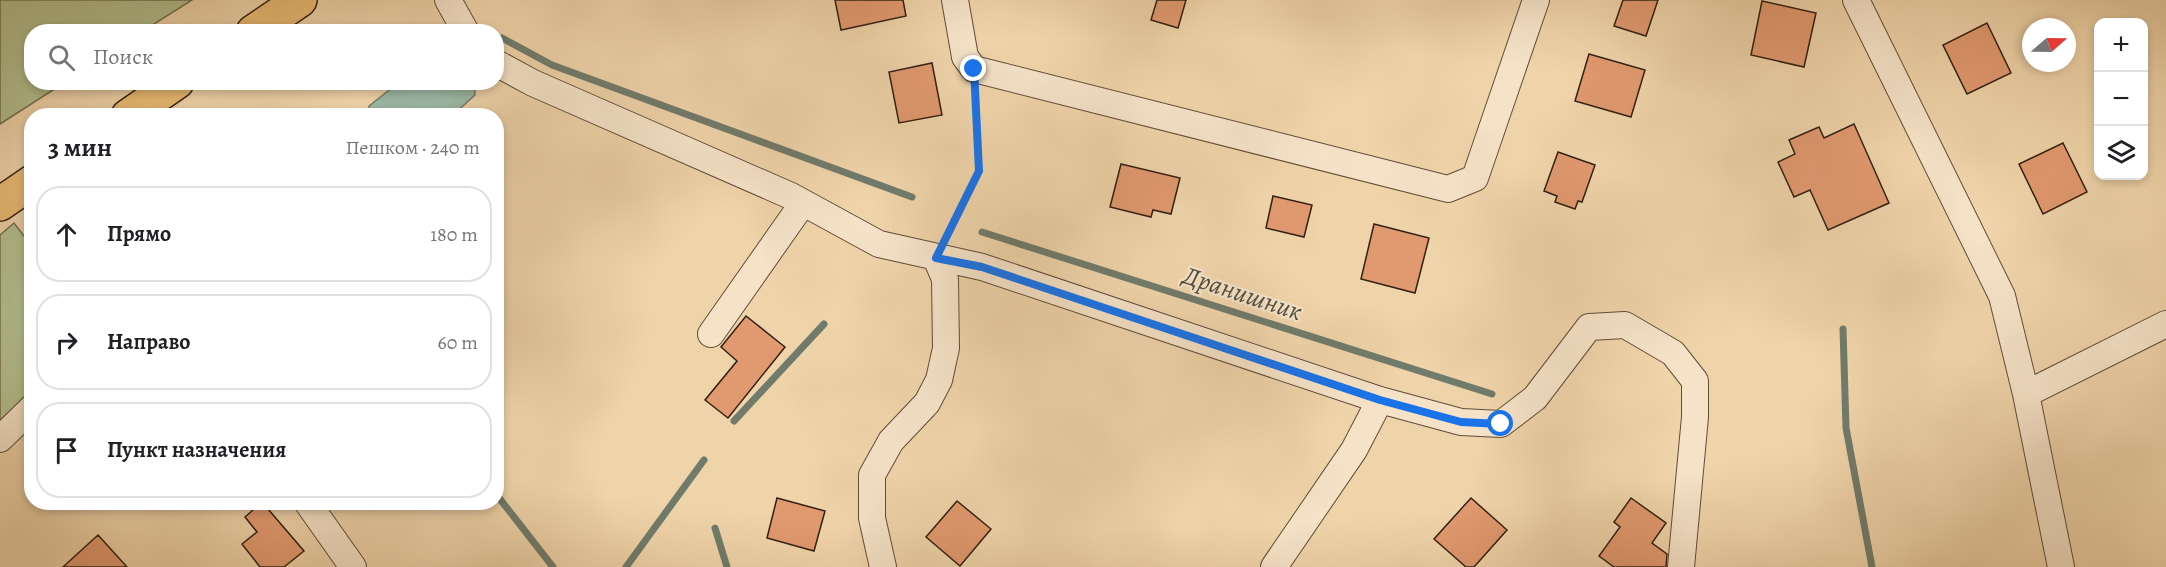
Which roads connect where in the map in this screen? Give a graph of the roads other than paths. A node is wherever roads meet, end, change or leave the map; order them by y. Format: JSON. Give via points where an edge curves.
{"nodes":[{"id":1,"x":300,"y":0,"type":"edge"},
{"id":2,"x":448,"y":0,"type":"edge"},
{"id":3,"x":955,"y":0,"type":"edge"},
{"id":4,"x":1536,"y":0,"type":"edge"},
{"id":5,"x":1856,"y":0,"type":"edge"},
{"id":6,"x":265,"y":24,"type":"edge"},
{"id":7,"x":462,"y":24,"type":"edge"},
{"id":8,"x":504,"y":67,"type":"edge"},
{"id":9,"x":165,"y":90,"type":"edge"},
{"id":10,"x":140,"y":108,"type":"edge"},
{"id":11,"x":24,"y":188,"type":"edge"},
{"id":12,"x":803,"y":203,"type":"junction"},
{"id":13,"x":0,"y":204,"type":"edge"},
{"id":14,"x":936,"y":258,"type":"junction"},
{"id":15,"x":2166,"y":324,"type":"edge"},
{"id":16,"x":711,"y":334,"type":"dead end"},
{"id":17,"x":2026,"y":394,"type":"junction"},
{"id":18,"x":1380,"y":400,"type":"junction"},
{"id":19,"x":24,"y":416,"type":"edge"},
{"id":20,"x":0,"y":439,"type":"edge"},
{"id":21,"x":313,"y":510,"type":"edge"},
{"id":22,"x":353,"y":567,"type":"edge"},
{"id":23,"x":883,"y":567,"type":"edge"},
{"id":24,"x":1274,"y":567,"type":"edge"},
{"id":25,"x":1681,"y":567,"type":"edge"},
{"id":26,"x":2061,"y":567,"type":"edge"}],
"edges":[{"from":1,"to":6,"type":"main road"},
{"from":2,"to":7,"type":"street"},
{"from":3,"to":4,"type":"street","via":[[965,57],[974,69],[1448,189],[1475,177]]},
{"from":5,"to":17,"type":"street","via":[[2002,296]]},
{"from":8,"to":12,"type":"street"},
{"from":9,"to":10,"type":"main road"},
{"from":11,"to":13,"type":"main road"},
{"from":12,"to":14,"type":"street","via":[[879,244]]},
{"from":12,"to":16,"type":"street"},
{"from":14,"to":18,"type":"street","via":[[982,267]]},
{"from":14,"to":23,"type":"street","via":[[945,279],[946,348],[939,380],[927,403],[891,441],[872,475],[872,518]]},
{"from":15,"to":17,"type":"street"},
{"from":17,"to":26,"type":"street"},
{"from":18,"to":24,"type":"street","via":[[1354,450]]},
{"from":18,"to":25,"type":"street","via":[[1461,422],[1501,424],[1535,398],[1589,327],[1625,325],[1673,352],[1695,381]]},
{"from":19,"to":20,"type":"street"},
{"from":21,"to":22,"type":"street"}]}
